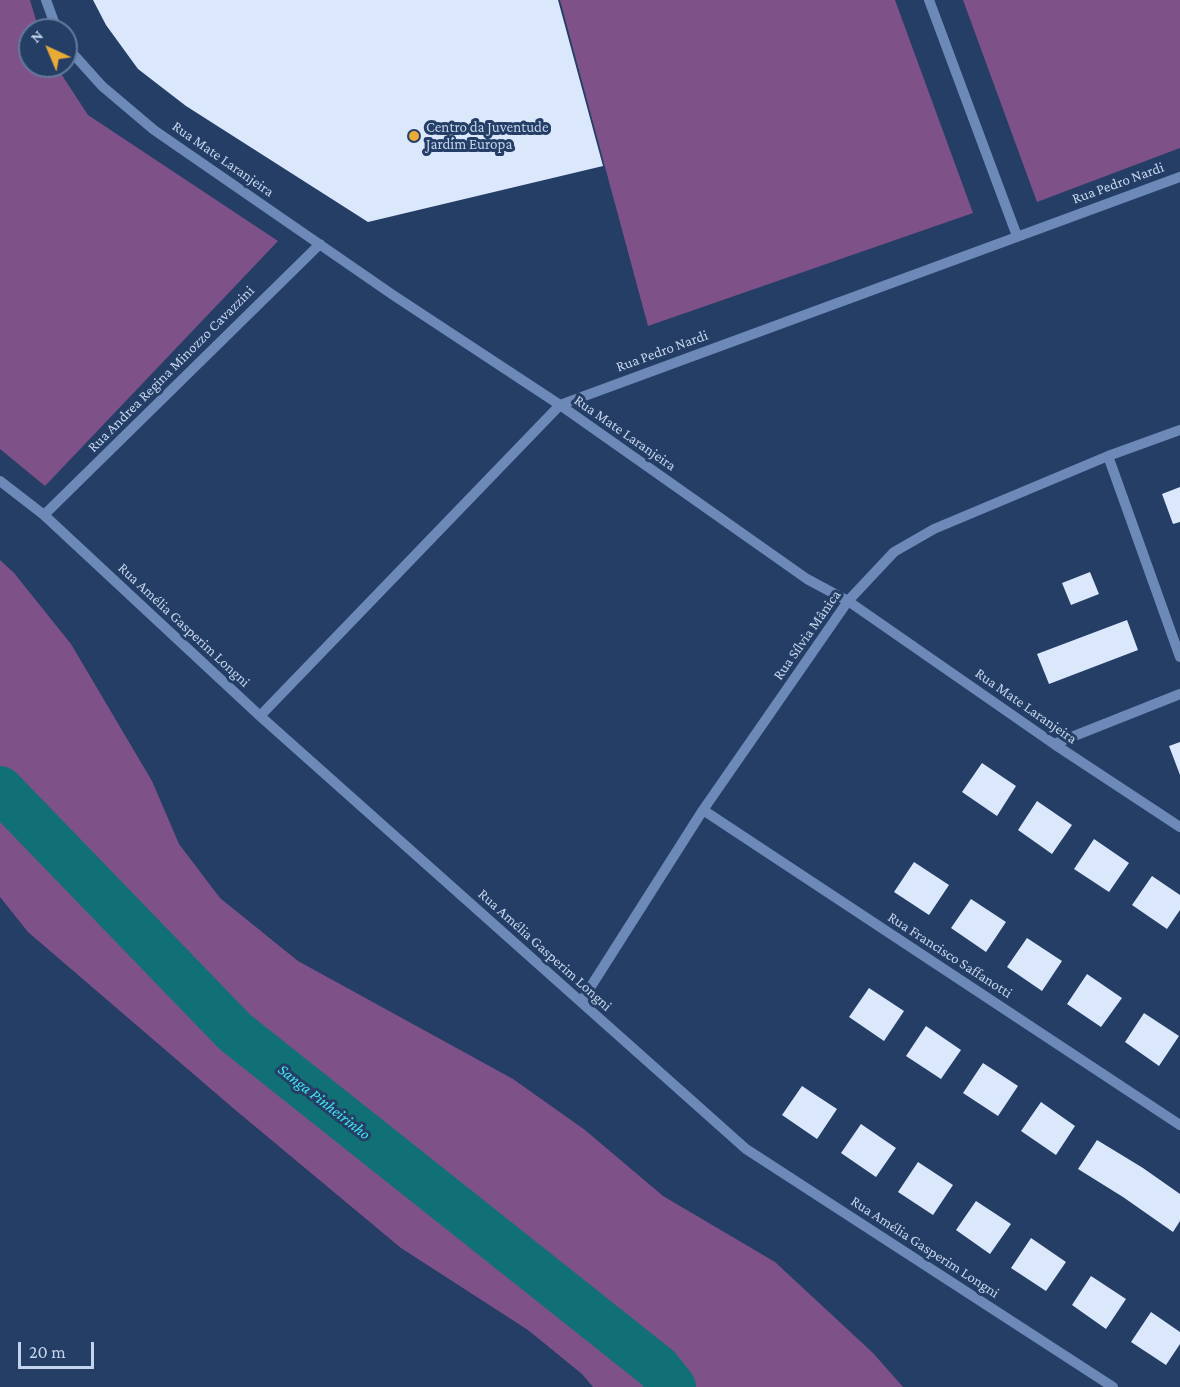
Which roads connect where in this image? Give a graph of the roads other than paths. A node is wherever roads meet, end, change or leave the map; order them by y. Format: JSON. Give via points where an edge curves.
{"nodes":[{"id":1,"x":46,"y":0,"type":"edge"},
{"id":2,"x":928,"y":0,"type":"edge"},
{"id":3,"x":53,"y":18,"type":"edge"},
{"id":4,"x":78,"y":59,"type":"edge"},
{"id":5,"x":1180,"y":177,"type":"edge"},
{"id":6,"x":1017,"y":236,"type":"junction"},
{"id":7,"x":320,"y":244,"type":"junction"},
{"id":8,"x":560,"y":405,"type":"junction"},
{"id":9,"x":1180,"y":430,"type":"edge"},
{"id":10,"x":1108,"y":456,"type":"junction"},
{"id":11,"x":0,"y":481,"type":"edge"},
{"id":12,"x":44,"y":515,"type":"junction"},
{"id":13,"x":848,"y":601,"type":"junction"},
{"id":14,"x":1180,"y":657,"type":"edge"},
{"id":15,"x":1180,"y":694,"type":"edge"},
{"id":16,"x":260,"y":716,"type":"junction"},
{"id":17,"x":1054,"y":744,"type":"junction"},
{"id":18,"x":703,"y":810,"type":"junction"},
{"id":19,"x":1180,"y":827,"type":"edge"},
{"id":20,"x":581,"y":1002,"type":"junction"},
{"id":21,"x":1180,"y":1125,"type":"edge"},
{"id":22,"x":1113,"y":1387,"type":"edge"}],
"edges":[{"from":1,"to":3,"type":"street"},
{"from":2,"to":6,"type":"street"},
{"from":4,"to":7,"type":"street","name":"Rua Mate Laranjeira","via":[[102,86],[154,130]]},
{"from":5,"to":6,"type":"street","name":"Rua Pedro Nardi"},
{"from":6,"to":8,"type":"street","name":"Rua Pedro Nardi"},
{"from":7,"to":8,"type":"street","name":"Rua Mate Laranjeira"},
{"from":7,"to":12,"type":"street","name":"Rua Andrea Regina Minozzo Cavazzini"},
{"from":8,"to":13,"type":"street","name":"Rua Mate Laranjeira","via":[[807,579]]},
{"from":8,"to":16,"type":"street","name":"Rua Pedro Nardi"},
{"from":9,"to":10,"type":"street","name":"Rua Sílvia Mânica"},
{"from":10,"to":13,"type":"street","name":"Rua Sílvia Mânica","via":[[914,540],[894,552]]},
{"from":10,"to":14,"type":"street"},
{"from":11,"to":12,"type":"street","name":"Rua Amélia Gasperim Longni"},
{"from":12,"to":16,"type":"street","name":"Rua Amélia Gasperim Longni"},
{"from":13,"to":17,"type":"street","name":"Rua Mate Laranjeira"},
{"from":13,"to":18,"type":"street","name":"Rua Sílvia Mânica"},
{"from":15,"to":17,"type":"street"},
{"from":16,"to":20,"type":"street","name":"Rua Amélia Gasperim Longni"},
{"from":17,"to":19,"type":"street","name":"Rua Mate Laranjeira"},
{"from":18,"to":20,"type":"street","name":"Rua Sílvia Mânica"},
{"from":18,"to":21,"type":"street","name":"Rua Francisco Saffanotti"},
{"from":20,"to":22,"type":"street","name":"Rua Amélia Gasperim Longni","via":[[746,1149]]}]}
